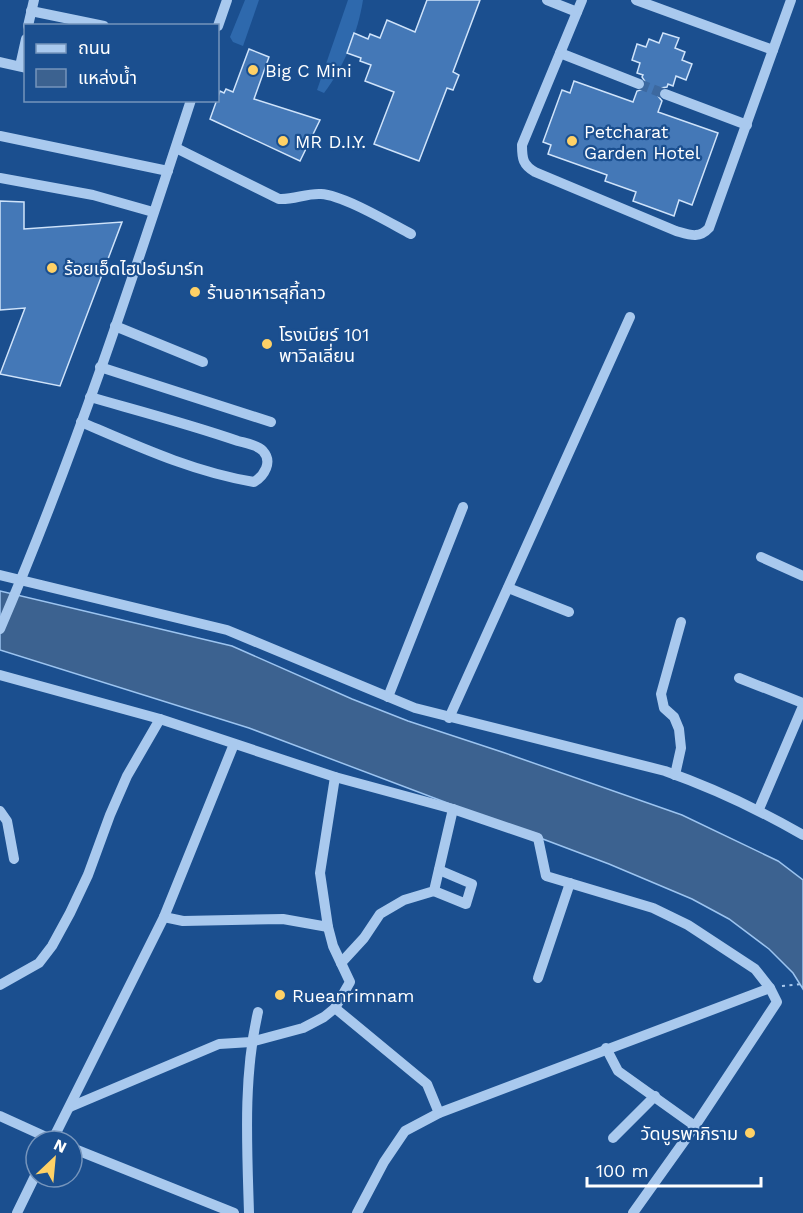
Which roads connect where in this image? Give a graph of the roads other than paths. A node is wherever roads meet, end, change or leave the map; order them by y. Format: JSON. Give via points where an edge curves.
{"nodes":[{"id":1,"x":227,"y":0,"type":"edge"},
{"id":2,"x":547,"y":0,"type":"edge"},
{"id":3,"x":582,"y":0,"type":"edge"},
{"id":4,"x":636,"y":0,"type":"edge"},
{"id":5,"x":791,"y":0,"type":"edge"},
{"id":6,"x":33,"y":5,"type":"edge"},
{"id":7,"x":577,"y":12,"type":"junction"},
{"id":8,"x":28,"y":24,"type":"edge"},
{"id":9,"x":97,"y":24,"type":"edge"},
{"id":10,"x":219,"y":24,"type":"edge"},
{"id":11,"x":773,"y":50,"type":"junction"},
{"id":12,"x":560,"y":53,"type":"junction"},
{"id":13,"x":0,"y":62,"type":"edge"},
{"id":14,"x":23,"y":67,"type":"edge"},
{"id":15,"x":639,"y":84,"type":"tunnel mouth"},
{"id":16,"x":664,"y":94,"type":"tunnel mouth"},
{"id":17,"x":188,"y":102,"type":"edge"},
{"id":18,"x":747,"y":125,"type":"junction"},
{"id":19,"x":0,"y":136,"type":"edge"},
{"id":20,"x":176,"y":148,"type":"junction"},
{"id":21,"x":168,"y":171,"type":"junction"},
{"id":22,"x":0,"y":178,"type":"edge"},
{"id":23,"x":153,"y":212,"type":"junction"},
{"id":24,"x":411,"y":234,"type":"dead end"},
{"id":25,"x":630,"y":317,"type":"dead end"},
{"id":26,"x":115,"y":326,"type":"junction"},
{"id":27,"x":202,"y":362,"type":"dead end"},
{"id":28,"x":100,"y":367,"type":"junction"},
{"id":29,"x":90,"y":397,"type":"junction"},
{"id":30,"x":81,"y":422,"type":"junction"},
{"id":31,"x":271,"y":422,"type":"dead end"},
{"id":32,"x":463,"y":507,"type":"dead end"},
{"id":33,"x":761,"y":557,"type":"dead end"},
{"id":34,"x":0,"y":575,"type":"edge"},
{"id":35,"x":803,"y":576,"type":"edge"},
{"id":36,"x":19,"y":585,"type":"junction"},
{"id":37,"x":508,"y":588,"type":"junction"},
{"id":38,"x":569,"y":612,"type":"dead end"},
{"id":39,"x":681,"y":622,"type":"dead end"},
{"id":40,"x":0,"y":629,"type":"edge"},
{"id":41,"x":0,"y":675,"type":"edge"},
{"id":42,"x":739,"y":678,"type":"dead end"},
{"id":43,"x":388,"y":697,"type":"junction"},
{"id":44,"x":803,"y":705,"type":"edge"},
{"id":45,"x":449,"y":718,"type":"junction"},
{"id":46,"x":160,"y":719,"type":"junction"},
{"id":47,"x":234,"y":744,"type":"junction"},
{"id":48,"x":675,"y":775,"type":"junction"},
{"id":49,"x":335,"y":777,"type":"junction"},
{"id":50,"x":453,"y":809,"type":"junction"},
{"id":51,"x":759,"y":809,"type":"junction"},
{"id":52,"x":0,"y":811,"type":"edge"},
{"id":53,"x":803,"y":834,"type":"edge"},
{"id":54,"x":14,"y":859,"type":"dead end"},
{"id":55,"x":439,"y":870,"type":"junction"},
{"id":56,"x":570,"y":884,"type":"junction"},
{"id":57,"x":434,"y":891,"type":"junction"},
{"id":58,"x":164,"y":917,"type":"junction"},
{"id":59,"x":328,"y":927,"type":"junction"},
{"id":60,"x":341,"y":963,"type":"junction"},
{"id":61,"x":538,"y":978,"type":"dead end"},
{"id":62,"x":0,"y":985,"type":"edge"},
{"id":63,"x":770,"y":988,"type":"junction"},
{"id":64,"x":335,"y":1008,"type":"junction"},
{"id":65,"x":258,"y":1012,"type":"dead end"},
{"id":66,"x":251,"y":1042,"type":"junction"},
{"id":67,"x":606,"y":1048,"type":"junction"},
{"id":68,"x":655,"y":1096,"type":"junction"},
{"id":69,"x":70,"y":1107,"type":"junction"},
{"id":70,"x":439,"y":1113,"type":"junction"},
{"id":71,"x":0,"y":1116,"type":"edge"},
{"id":72,"x":695,"y":1126,"type":"junction"},
{"id":73,"x":28,"y":1129,"type":"edge"},
{"id":74,"x":59,"y":1129,"type":"edge"},
{"id":75,"x":613,"y":1138,"type":"dead end"},
{"id":76,"x":84,"y":1153,"type":"edge"},
{"id":77,"x":28,"y":1189,"type":"edge"},
{"id":78,"x":16,"y":1213,"type":"edge"},
{"id":79,"x":234,"y":1213,"type":"edge"},
{"id":80,"x":249,"y":1213,"type":"edge"},
{"id":81,"x":357,"y":1213,"type":"edge"},
{"id":82,"x":633,"y":1213,"type":"edge"}],
"edges":[{"from":1,"to":10,"type":"street"},
{"from":2,"to":7,"type":"street"},
{"from":3,"to":7,"type":"street"},
{"from":4,"to":11,"type":"street"},
{"from":5,"to":11,"type":"street"},
{"from":6,"to":8,"type":"street"},
{"from":6,"to":9,"type":"street"},
{"from":7,"to":12,"type":"street"},
{"from":11,"to":18,"type":"street"},
{"from":12,"to":15,"type":"street"},
{"from":12,"to":18,"type":"street","via":[[522,145],[526,166],[676,231],[693,236],[703,235],[709,228]]},
{"from":13,"to":14,"type":"street"},
{"from":16,"to":18,"type":"street"},
{"from":17,"to":20,"type":"street"},
{"from":19,"to":21,"type":"street"},
{"from":20,"to":21,"type":"street"},
{"from":20,"to":24,"type":"street","via":[[279,199],[321,194],[342,199]]},
{"from":21,"to":23,"type":"street"},
{"from":22,"to":23,"type":"street","via":[[93,195]]},
{"from":23,"to":26,"type":"street"},
{"from":25,"to":37,"type":"street"},
{"from":26,"to":27,"type":"street"},
{"from":26,"to":28,"type":"street"},
{"from":28,"to":29,"type":"street"},
{"from":28,"to":31,"type":"street"},
{"from":29,"to":30,"type":"street"},
{"from":29,"to":30,"type":"street","via":[[262,449],[267,458],[266,468],[254,482],[222,477]]},
{"from":30,"to":36,"type":"street"},
{"from":32,"to":43,"type":"street"},
{"from":33,"to":35,"type":"street"},
{"from":34,"to":36,"type":"street"},
{"from":36,"to":40,"type":"street"},
{"from":36,"to":43,"type":"street","via":[[227,630]]},
{"from":37,"to":38,"type":"street"},
{"from":37,"to":45,"type":"street"},
{"from":39,"to":48,"type":"street","via":[[661,694],[664,708],[680,729],[681,748]]},
{"from":41,"to":46,"type":"street"},
{"from":42,"to":44,"type":"street"},
{"from":43,"to":45,"type":"street"},
{"from":44,"to":51,"type":"street"},
{"from":45,"to":48,"type":"street"},
{"from":46,"to":47,"type":"street"},
{"from":46,"to":62,"type":"street","via":[[127,776],[88,875],[52,946],[39,963]]},
{"from":47,"to":49,"type":"street"},
{"from":47,"to":58,"type":"street"},
{"from":48,"to":51,"type":"street"},
{"from":49,"to":50,"type":"street"},
{"from":49,"to":59,"type":"street","via":[[320,873]]},
{"from":50,"to":55,"type":"street"},
{"from":50,"to":56,"type":"street","via":[[538,838],[546,876]]},
{"from":51,"to":53,"type":"street"},
{"from":52,"to":54,"type":"street","via":[[7,821]]},
{"from":55,"to":57,"type":"street"},
{"from":55,"to":57,"type":"street","via":[[472,884],[466,904]]},
{"from":56,"to":61,"type":"street"},
{"from":56,"to":63,"type":"street","via":[[653,908],[688,926],[755,969]]},
{"from":57,"to":60,"type":"street","via":[[404,900],[380,914]]},
{"from":58,"to":59,"type":"street","via":[[183,921],[283,919]]},
{"from":58,"to":69,"type":"street"},
{"from":59,"to":60,"type":"street"},
{"from":60,"to":64,"type":"street","via":[[350,982]]},
{"from":63,"to":67,"type":"street"},
{"from":63,"to":72,"type":"street","via":[[777,1002]]},
{"from":64,"to":66,"type":"street","via":[[303,1028]]},
{"from":64,"to":70,"type":"street","via":[[427,1084]]},
{"from":65,"to":66,"type":"street"},
{"from":66,"to":69,"type":"street","via":[[219,1044]]},
{"from":66,"to":80,"type":"street"},
{"from":67,"to":68,"type":"street","via":[[618,1071]]},
{"from":67,"to":70,"type":"street"},
{"from":68,"to":72,"type":"street"},
{"from":68,"to":75,"type":"street"},
{"from":69,"to":74,"type":"street"},
{"from":70,"to":81,"type":"street","via":[[405,1131]]},
{"from":71,"to":73,"type":"street"},
{"from":72,"to":82,"type":"street"},
{"from":76,"to":79,"type":"street"},
{"from":77,"to":78,"type":"street"}]}
